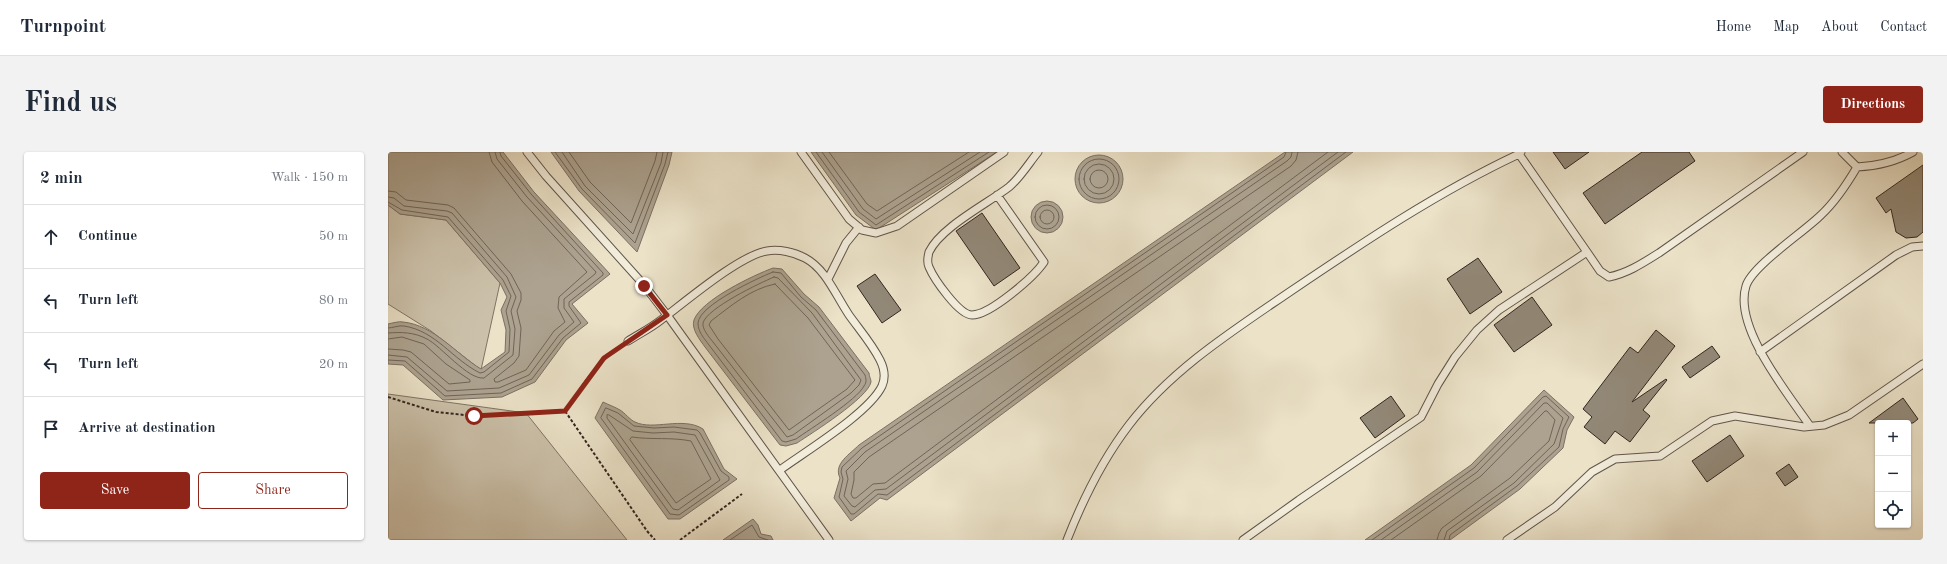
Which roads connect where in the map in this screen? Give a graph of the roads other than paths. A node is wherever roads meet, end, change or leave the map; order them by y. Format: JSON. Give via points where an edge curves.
{"nodes":[{"id":1,"x":527,"y":152,"type":"edge"},
{"id":2,"x":802,"y":152,"type":"edge"},
{"id":3,"x":1004,"y":152,"type":"edge"},
{"id":4,"x":1038,"y":152,"type":"edge"},
{"id":5,"x":1803,"y":152,"type":"edge"},
{"id":6,"x":1842,"y":152,"type":"edge"},
{"id":7,"x":1913,"y":152,"type":"edge"},
{"id":8,"x":1520,"y":153,"type":"edge"},
{"id":9,"x":1857,"y":167,"type":"junction"},
{"id":10,"x":997,"y":195,"type":"junction"},
{"id":11,"x":859,"y":227,"type":"junction"},
{"id":12,"x":1923,"y":246,"type":"edge"},
{"id":13,"x":1587,"y":252,"type":"junction"},
{"id":14,"x":828,"y":279,"type":"junction"},
{"id":15,"x":667,"y":315,"type":"junction"},
{"id":16,"x":628,"y":341,"type":"road end"},
{"id":17,"x":1760,"y":352,"type":"junction"},
{"id":18,"x":1923,"y":364,"type":"edge"},
{"id":19,"x":1810,"y":426,"type":"junction"},
{"id":20,"x":780,"y":470,"type":"junction"},
{"id":21,"x":829,"y":540,"type":"edge"},
{"id":22,"x":1067,"y":540,"type":"edge"},
{"id":23,"x":1243,"y":540,"type":"edge"},
{"id":24,"x":1507,"y":540,"type":"edge"}],
"edges":[{"from":1,"to":15,"type":"lane"},
{"from":2,"to":11,"type":"lane","via":[[849,219]]},
{"from":3,"to":11,"type":"lane","via":[[897,226],[876,234]]},
{"from":4,"to":10,"type":"lane","via":[[1010,186]]},
{"from":5,"to":13,"type":"lane","via":[[1659,253],[1623,274],[1609,277],[1600,271]]},
{"from":6,"to":9,"type":"lane"},
{"from":7,"to":9,"type":"lane","via":[[1876,166]]},
{"from":8,"to":13,"type":"lane"},
{"from":8,"to":22,"type":"lane","via":[[1464,181],[1360,245],[1231,333],[1175,376],[1130,424],[1112,450],[1078,513]]},
{"from":9,"to":17,"type":"lane","via":[[1846,186],[1822,215],[1756,271],[1746,285],[1745,317]]},
{"from":10,"to":10,"type":"lane","via":[[1044,262],[1024,284],[1000,302],[978,315],[970,315],[955,305],[928,266],[929,253],[939,239]]},
{"from":11,"to":14,"type":"lane","via":[[846,243]]},
{"from":12,"to":17,"type":"lane","via":[[1912,247],[1896,255]]},
{"from":13,"to":23,"type":"lane","via":[[1499,310],[1477,330],[1438,384],[1421,417]]},
{"from":14,"to":15,"type":"lane","via":[[806,258],[783,251],[766,251],[751,256],[724,273]]},
{"from":14,"to":20,"type":"lane","via":[[845,309],[880,359],[885,373],[882,385],[873,399],[857,414]]},
{"from":15,"to":16,"type":"lane"},
{"from":15,"to":20,"type":"lane"},
{"from":17,"to":19,"type":"lane"},
{"from":18,"to":19,"type":"lane","via":[[1849,415],[1824,425]]},
{"from":19,"to":24,"type":"lane","via":[[1735,416],[1712,421],[1660,456],[1615,459],[1600,467],[1555,507]]},
{"from":20,"to":21,"type":"lane"}]}
